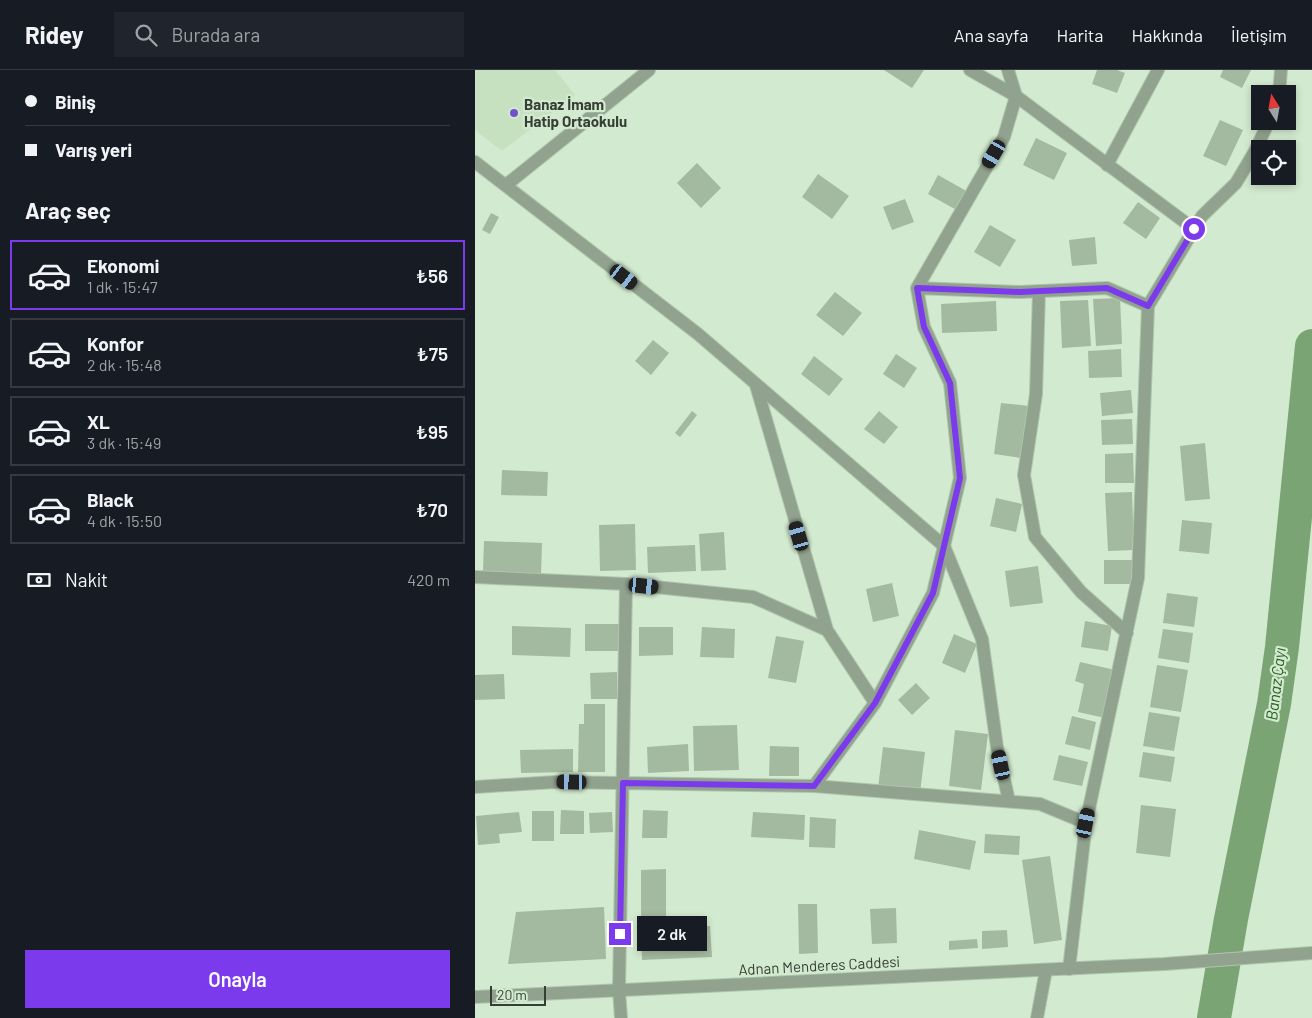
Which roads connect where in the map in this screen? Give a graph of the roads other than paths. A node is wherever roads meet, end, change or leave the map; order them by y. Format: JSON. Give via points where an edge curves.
{"nodes":[{"id":1,"x":649,"y":70,"type":"edge"},
{"id":2,"x":970,"y":70,"type":"edge"},
{"id":3,"x":1008,"y":70,"type":"edge"},
{"id":4,"x":1158,"y":70,"type":"edge"},
{"id":5,"x":1281,"y":70,"type":"edge"},
{"id":6,"x":1280,"y":85,"type":"edge"},
{"id":7,"x":1016,"y":96,"type":"junction"},
{"id":8,"x":1265,"y":130,"type":"edge"},
{"id":9,"x":475,"y":162,"type":"edge"},
{"id":10,"x":1107,"y":165,"type":"junction"},
{"id":11,"x":505,"y":185,"type":"junction"},
{"id":12,"x":1194,"y":229,"type":"junction"},
{"id":13,"x":917,"y":288,"type":"junction"},
{"id":14,"x":1039,"y":291,"type":"junction"},
{"id":15,"x":1148,"y":306,"type":"junction"},
{"id":16,"x":756,"y":384,"type":"junction"},
{"id":17,"x":944,"y":546,"type":"junction"},
{"id":18,"x":475,"y":577,"type":"edge"},
{"id":19,"x":626,"y":584,"type":"junction"},
{"id":20,"x":827,"y":630,"type":"junction"},
{"id":21,"x":1127,"y":632,"type":"junction"},
{"id":22,"x":875,"y":703,"type":"junction"},
{"id":23,"x":623,"y":783,"type":"junction"},
{"id":24,"x":814,"y":786,"type":"junction"},
{"id":25,"x":475,"y":787,"type":"edge"},
{"id":26,"x":1009,"y":801,"type":"junction"},
{"id":27,"x":1086,"y":823,"type":"junction"},
{"id":28,"x":1310,"y":953,"type":"edge"},
{"id":29,"x":1069,"y":969,"type":"junction"},
{"id":30,"x":1046,"y":970,"type":"junction"},
{"id":31,"x":619,"y":990,"type":"junction"},
{"id":32,"x":475,"y":997,"type":"edge"},
{"id":33,"x":621,"y":1018,"type":"edge"},
{"id":34,"x":1037,"y":1018,"type":"edge"}],
"edges":[{"from":1,"to":11,"type":"street"},
{"from":2,"to":7,"type":"street"},
{"from":3,"to":7,"type":"street"},
{"from":4,"to":10,"type":"street"},
{"from":5,"to":6,"type":"street"},
{"from":7,"to":10,"type":"street"},
{"from":7,"to":13,"type":"street","via":[[1004,137]]},
{"from":8,"to":12,"type":"street","via":[[1236,183]]},
{"from":9,"to":11,"type":"street"},
{"from":10,"to":12,"type":"street"},
{"from":11,"to":16,"type":"street","via":[[698,334]]},
{"from":12,"to":15,"type":"street"},
{"from":13,"to":14,"type":"street"},
{"from":13,"to":17,"type":"street","via":[[924,327],[950,383],[960,478]]},
{"from":14,"to":15,"type":"street","via":[[1107,288]]},
{"from":14,"to":21,"type":"street","via":[[1036,394],[1023,475],[1035,537],[1081,592]]},
{"from":15,"to":21,"type":"street","via":[[1138,578]]},
{"from":16,"to":17,"type":"street"},
{"from":16,"to":20,"type":"street"},
{"from":17,"to":22,"type":"street","via":[[933,593]]},
{"from":17,"to":26,"type":"street","via":[[982,639],[997,747]]},
{"from":18,"to":19,"type":"street"},
{"from":19,"to":20,"type":"street","via":[[753,598]]},
{"from":19,"to":23,"type":"street"},
{"from":20,"to":22,"type":"street"},
{"from":21,"to":27,"type":"street"},
{"from":22,"to":24,"type":"street"},
{"from":23,"to":24,"type":"street"},
{"from":23,"to":25,"type":"street","via":[[555,782]]},
{"from":23,"to":31,"type":"street"},
{"from":24,"to":26,"type":"street"},
{"from":26,"to":27,"type":"street","via":[[1039,804]]},
{"from":27,"to":29,"type":"street"},
{"from":28,"to":29,"type":"street","name":"Adnan Menderes Caddesi"},
{"from":29,"to":30,"type":"street","name":"Adnan Menderes Caddesi"},
{"from":30,"to":31,"type":"street","name":"Adnan Menderes Caddesi"},
{"from":30,"to":34,"type":"street"},
{"from":31,"to":32,"type":"street","name":"Adnan Menderes Caddesi"},
{"from":31,"to":33,"type":"street"}]}
